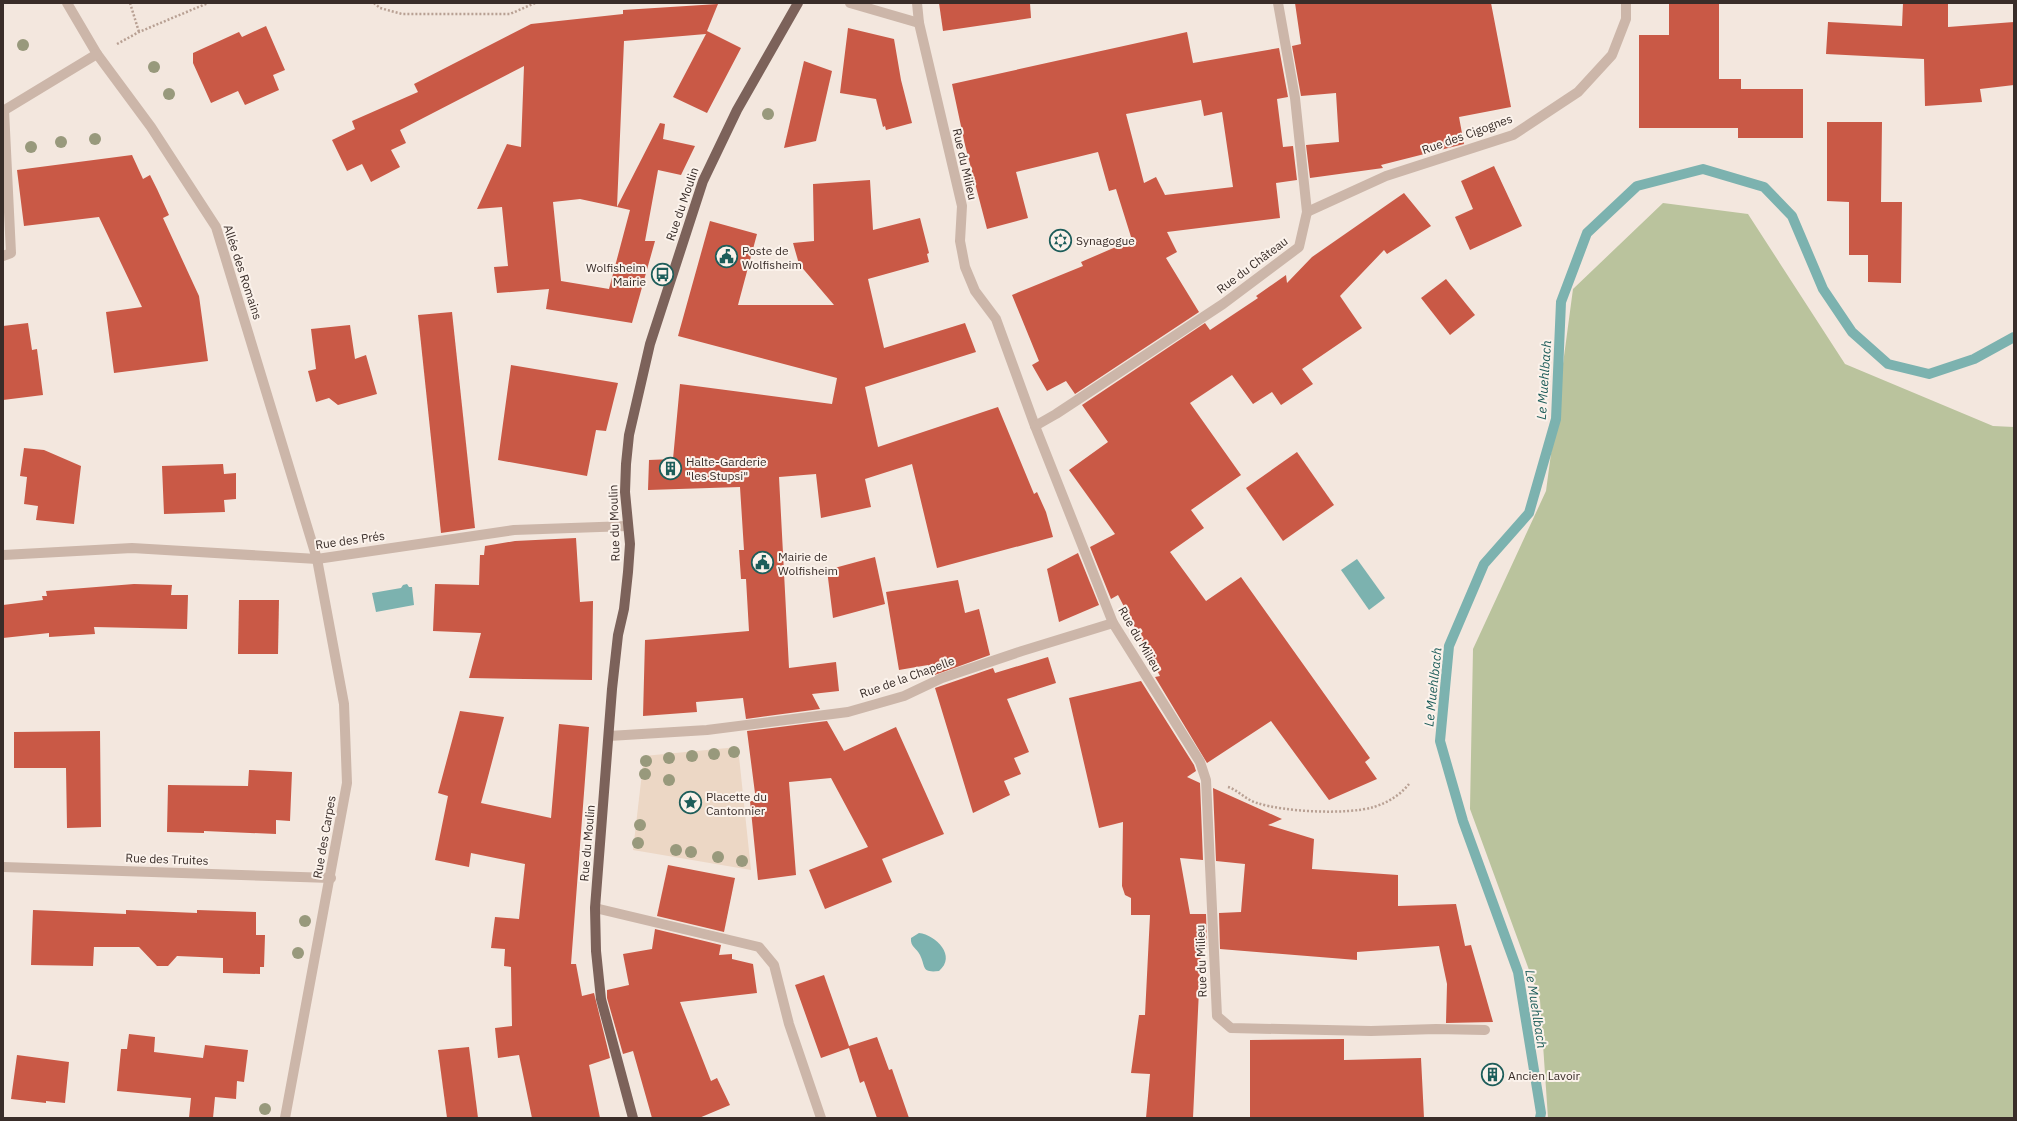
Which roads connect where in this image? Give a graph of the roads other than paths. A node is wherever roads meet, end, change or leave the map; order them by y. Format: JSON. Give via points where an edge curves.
{"nodes":[{"id":1,"x":67,"y":3,"type":"edge"},
{"id":2,"x":798,"y":3,"type":"edge"},
{"id":3,"x":850,"y":3,"type":"edge"},
{"id":4,"x":917,"y":3,"type":"edge"},
{"id":5,"x":1278,"y":3,"type":"edge"},
{"id":6,"x":1626,"y":3,"type":"edge"},
{"id":7,"x":919,"y":23,"type":"junction"},
{"id":8,"x":97,"y":54,"type":"junction"},
{"id":9,"x":4,"y":111,"type":"edge"},
{"id":10,"x":1307,"y":212,"type":"junction"},
{"id":11,"x":3,"y":256,"type":"edge"},
{"id":12,"x":1035,"y":426,"type":"junction"},
{"id":13,"x":628,"y":526,"type":"junction"},
{"id":14,"x":3,"y":555,"type":"edge"},
{"id":15,"x":317,"y":559,"type":"junction"},
{"id":16,"x":1113,"y":623,"type":"junction"},
{"id":17,"x":609,"y":736,"type":"junction"},
{"id":18,"x":3,"y":867,"type":"edge"},
{"id":19,"x":331,"y":878,"type":"junction"},
{"id":20,"x":595,"y":908,"type":"junction"},
{"id":21,"x":1485,"y":1030,"type":"dead end"},
{"id":22,"x":285,"y":1118,"type":"edge"},
{"id":23,"x":633,"y":1118,"type":"edge"},
{"id":24,"x":821,"y":1118,"type":"edge"}],
"edges":[{"from":1,"to":8,"type":"street","name":"Allée des Romains"},
{"from":2,"to":13,"type":"main road","name":"Rue du Moulin","via":[[718,146],[691,215],[650,344],[635,404],[626,464]]},
{"from":3,"to":7,"type":"street"},
{"from":4,"to":7,"type":"street","name":"Rue du Milieu"},
{"from":5,"to":10,"type":"street","name":"Rue du Château","via":[[1295,98]]},
{"from":6,"to":10,"type":"street","name":"Rue des Cigognes","via":[[1626,19],[1612,55],[1578,92],[1513,134],[1386,176]]},
{"from":7,"to":12,"type":"street","name":"Rue du Milieu","via":[[962,206],[960,241],[965,267],[975,291],[996,319]]},
{"from":8,"to":9,"type":"street"},
{"from":8,"to":15,"type":"street","name":"Allée des Romains","via":[[152,127],[216,227]]},
{"from":9,"to":11,"type":"street","via":[[11,253]]},
{"from":10,"to":12,"type":"street","name":"Rue du Château","via":[[1299,247],[1223,304]]},
{"from":12,"to":16,"type":"street","name":"Rue du Milieu"},
{"from":13,"to":15,"type":"street","name":"Rue des Prés","via":[[514,530]]},
{"from":13,"to":17,"type":"main road","name":"Rue du Moulin","via":[[630,544],[618,635]]},
{"from":14,"to":15,"type":"street","name":"Rue des Prés","via":[[132,548]]},
{"from":15,"to":19,"type":"street","name":"Rue des Carpes","via":[[344,704],[347,783]]},
{"from":16,"to":17,"type":"street","name":"Rue de la Chapelle","via":[[942,678],[904,696],[848,712],[707,730]]},
{"from":16,"to":21,"type":"street","name":"Rue du Milieu","via":[[1200,762],[1206,780],[1216,1016],[1231,1028]]},
{"from":17,"to":20,"type":"main road","name":"Rue du Moulin"},
{"from":18,"to":19,"type":"street","name":"Rue des Truites"},
{"from":19,"to":22,"type":"street","name":"Rue des Carpes"},
{"from":20,"to":23,"type":"main road","name":"Rue du Moulin","via":[[596,951],[602,999]]},
{"from":20,"to":24,"type":"street","via":[[759,947],[774,965],[789,1024]]}]}
